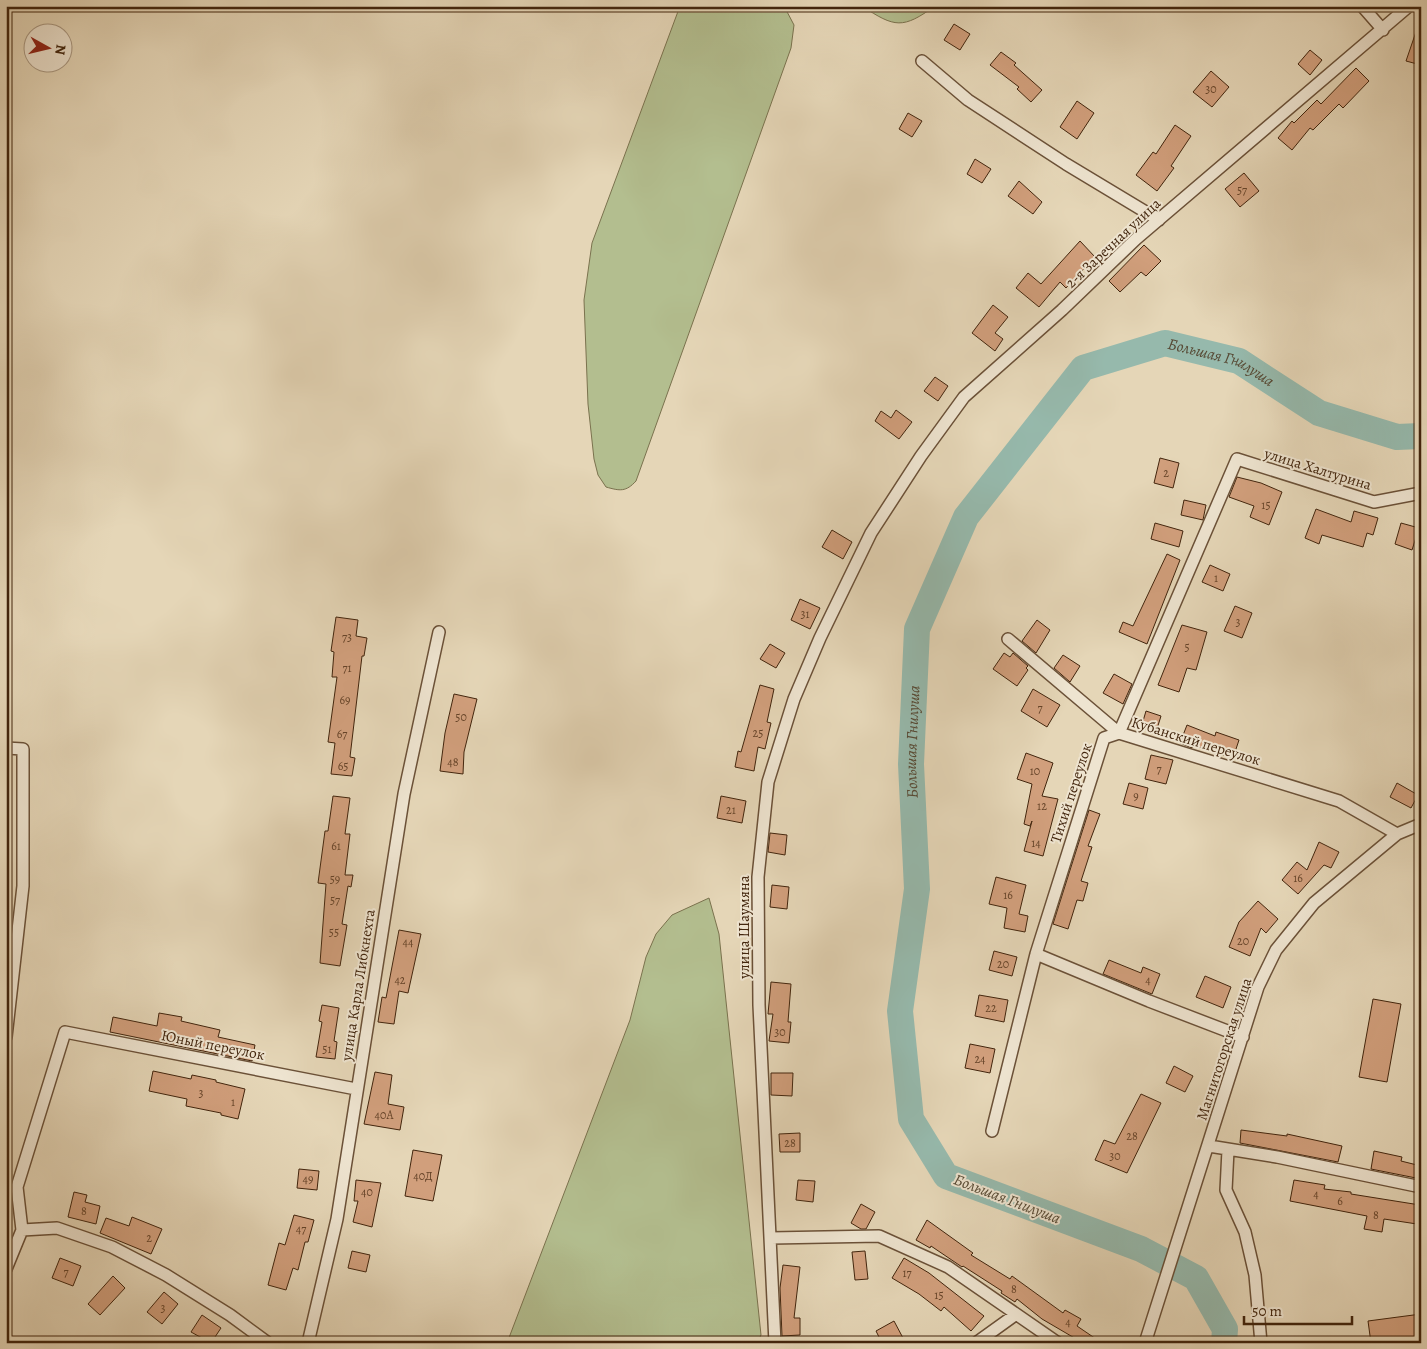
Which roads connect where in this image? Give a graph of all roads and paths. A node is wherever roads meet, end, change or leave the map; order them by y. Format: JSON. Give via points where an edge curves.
{"nodes":[{"id":1,"x":1362,"y":6,"type":"edge"},
{"id":2,"x":1409,"y":6,"type":"edge"},
{"id":3,"x":1383,"y":30,"type":"junction"},
{"id":4,"x":922,"y":61,"type":"dead end"},
{"id":5,"x":1159,"y":220,"type":"junction"},
{"id":6,"x":1237,"y":459,"type":"joint"},
{"id":7,"x":1421,"y":493,"type":"edge"},
{"id":8,"x":871,"y":533,"type":"joint"},
{"id":9,"x":439,"y":632,"type":"dead end"},
{"id":10,"x":1008,"y":640,"type":"dead end"},
{"id":11,"x":1119,"y":733,"type":"junction"},
{"id":12,"x":6,"y":748,"type":"edge"},
{"id":13,"x":1421,"y":824,"type":"edge"},
{"id":14,"x":1397,"y":834,"type":"junction"},
{"id":15,"x":1036,"y":954,"type":"junction"},
{"id":16,"x":6,"y":1036,"type":"edge"},
{"id":17,"x":1242,"y":1037,"type":"junction"},
{"id":18,"x":356,"y":1089,"type":"junction"},
{"id":19,"x":992,"y":1131,"type":"dead end"},
{"id":20,"x":1209,"y":1146,"type":"junction"},
{"id":21,"x":1228,"y":1150,"type":"junction"},
{"id":22,"x":1421,"y":1187,"type":"edge"},
{"id":23,"x":22,"y":1230,"type":"junction"},
{"id":24,"x":771,"y":1238,"type":"junction"},
{"id":25,"x":6,"y":1269,"type":"edge"},
{"id":26,"x":1015,"y":1315,"type":"junction"},
{"id":27,"x":268,"y":1343,"type":"edge"},
{"id":28,"x":308,"y":1343,"type":"edge"},
{"id":29,"x":774,"y":1343,"type":"edge"},
{"id":30,"x":976,"y":1343,"type":"edge"},
{"id":31,"x":1058,"y":1343,"type":"edge"},
{"id":32,"x":1145,"y":1343,"type":"edge"},
{"id":33,"x":1262,"y":1343,"type":"edge"}],
"edges":[{"from":1,"to":3,"type":"street"},
{"from":2,"to":3,"type":"street","name":"2-я Заречная улица"},
{"from":3,"to":5,"type":"street","name":"2-я Заречная улица","via":[[1317,82]]},
{"from":4,"to":5,"type":"street","via":[[968,100]]},
{"from":5,"to":8,"type":"street","name":"2-я Заречная улица","via":[[964,397]]},
{"from":6,"to":7,"type":"street","name":"улица Халтурина","via":[[1374,502]]},
{"from":6,"to":11,"type":"street","name":"Тихий переулок"},
{"from":8,"to":24,"type":"street","name":"улица Шаумяна","via":[[794,699],[768,782],[758,877],[757,925]]},
{"from":9,"to":18,"type":"street","name":"улица Карла Либкнехта","via":[[404,794]]},
{"from":10,"to":11,"type":"street","name":"Кубанский переулок"},
{"from":11,"to":14,"type":"street","name":"Кубанский переулок","via":[[1339,801]]},
{"from":11,"to":15,"type":"street","name":"Тихий переулок","via":[[1104,738]]},
{"from":12,"to":16,"type":"street","via":[[23,749],[23,886]]},
{"from":13,"to":14,"type":"street","name":"Магнитогорская улица"},
{"from":14,"to":17,"type":"street","name":"Магнитогорская улица","via":[[1314,903],[1276,950],[1258,987]]},
{"from":15,"to":17,"type":"street"},
{"from":15,"to":19,"type":"street","name":"Тихий переулок"},
{"from":17,"to":20,"type":"street","name":"Магнитогорская улица"},
{"from":18,"to":23,"type":"street","name":"Юный переулок","via":[[65,1032],[17,1187]]},
{"from":18,"to":28,"type":"street","name":"улица Карла Либкнехта","via":[[337,1219]]},
{"from":20,"to":21,"type":"street"},
{"from":20,"to":32,"type":"street","name":"Магнитогорская улица"},
{"from":21,"to":22,"type":"street"},
{"from":21,"to":33,"type":"street","via":[[1226,1190],[1245,1232],[1255,1275]]},
{"from":23,"to":25,"type":"street"},
{"from":23,"to":27,"type":"street","via":[[57,1228],[112,1246],[166,1275]]},
{"from":24,"to":26,"type":"street","via":[[879,1236],[948,1267]]},
{"from":24,"to":29,"type":"street","name":"улица Шаумяна"},
{"from":26,"to":30,"type":"street"},
{"from":26,"to":31,"type":"street"}]}
